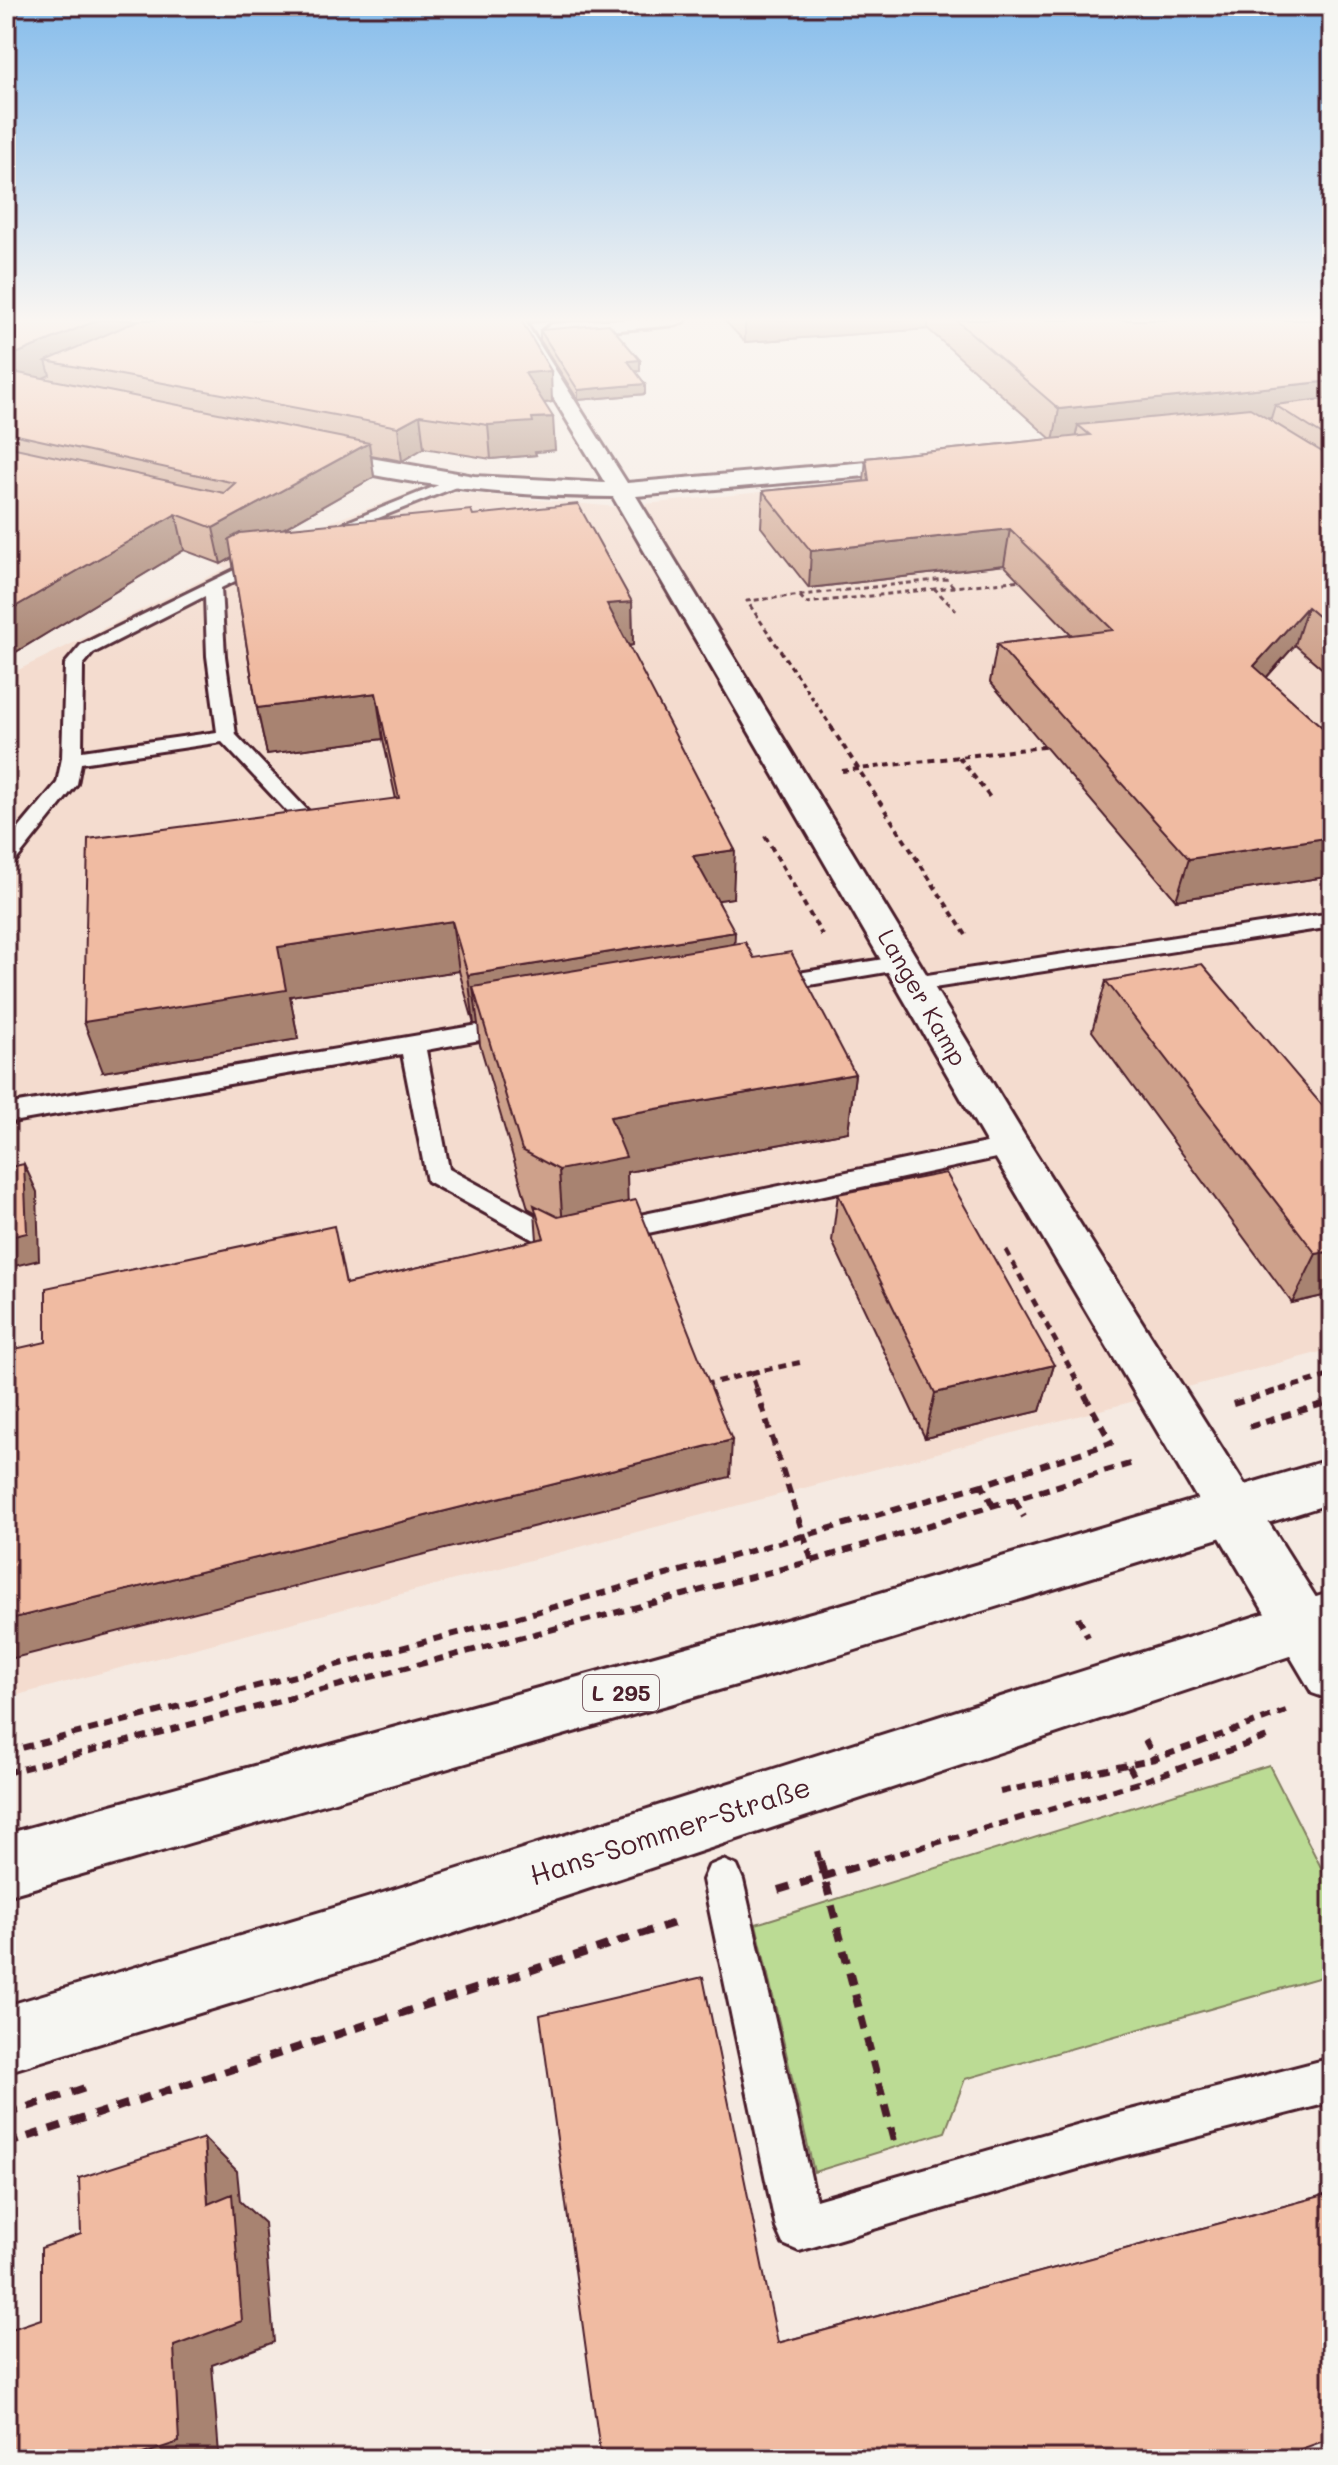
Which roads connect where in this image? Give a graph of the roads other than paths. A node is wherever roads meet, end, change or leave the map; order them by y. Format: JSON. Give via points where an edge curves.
{"nodes":[{"id":1,"x":585,"y":435,"type":"edge"},
{"id":2,"x":298,"y":452,"type":"edge"},
{"id":3,"x":952,"y":461,"type":"edge"},
{"id":4,"x":456,"y":482,"type":"junction"},
{"id":5,"x":619,"y":490,"type":"junction"},
{"id":6,"x":306,"y":542,"type":"edge"},
{"id":7,"x":279,"y":553,"type":"edge"},
{"id":8,"x":213,"y":584,"type":"junction"},
{"id":9,"x":227,"y":736,"type":"junction"},
{"id":10,"x":72,"y":758,"type":"junction"},
{"id":11,"x":303,"y":817,"type":"edge"},
{"id":12,"x":6,"y":858,"type":"edge"},
{"id":13,"x":1332,"y":920,"type":"edge"},
{"id":14,"x":908,"y":974,"type":"junction"},
{"id":15,"x":740,"y":990,"type":"edge"},
{"id":16,"x":537,"y":1024,"type":"edge"},
{"id":17,"x":412,"y":1044,"type":"junction"},
{"id":18,"x":6,"y":1114,"type":"edge"},
{"id":19,"x":1010,"y":1147,"type":"junction"},
{"id":20,"x":1332,"y":1481,"type":"edge"},
{"id":21,"x":1234,"y":1511,"type":"junction"},
{"id":22,"x":1323,"y":1640,"type":"edge"},
{"id":23,"x":6,"y":1865,"type":"edge"},
{"id":24,"x":726,"y":1892,"type":"road end"},
{"id":25,"x":6,"y":2039,"type":"edge"},
{"id":26,"x":1332,"y":2080,"type":"edge"}],
"edges":[{"from":1,"to":5,"type":"street","name":"Langer Kamp"},
{"from":2,"to":4,"type":"street"},
{"from":3,"to":5,"type":"street"},
{"from":4,"to":5,"type":"street"},
{"from":4,"to":6,"type":"lane"},
{"from":5,"to":14,"type":"street","name":"Langer Kamp"},
{"from":7,"to":8,"type":"lane"},
{"from":8,"to":9,"type":"lane"},
{"from":8,"to":10,"type":"lane","via":[[87,649],[74,664]]},
{"from":9,"to":10,"type":"lane"},
{"from":9,"to":11,"type":"lane"},
{"from":10,"to":12,"type":"lane","via":[[67,784]]},
{"from":13,"to":14,"type":"lane"},
{"from":14,"to":15,"type":"lane"},
{"from":14,"to":19,"type":"street","name":"Langer Kamp"},
{"from":16,"to":17,"type":"lane"},
{"from":17,"to":18,"type":"lane"},
{"from":17,"to":19,"type":"lane","via":[[437,1174],[560,1242]]},
{"from":19,"to":21,"type":"street","name":"Langer Kamp"},
{"from":20,"to":21,"type":"street","number":"L 295"},
{"from":21,"to":22,"type":"street","name":"Langer Kamp"},
{"from":21,"to":23,"type":"street","number":"L 295","via":[[357,1769]]},
{"from":22,"to":25,"type":"street","name":"Hans-Sommer-Straße","via":[[1115,1688],[367,1930]]},
{"from":24,"to":26,"type":"lane","via":[[799,2228],[1115,2136]]}]}
